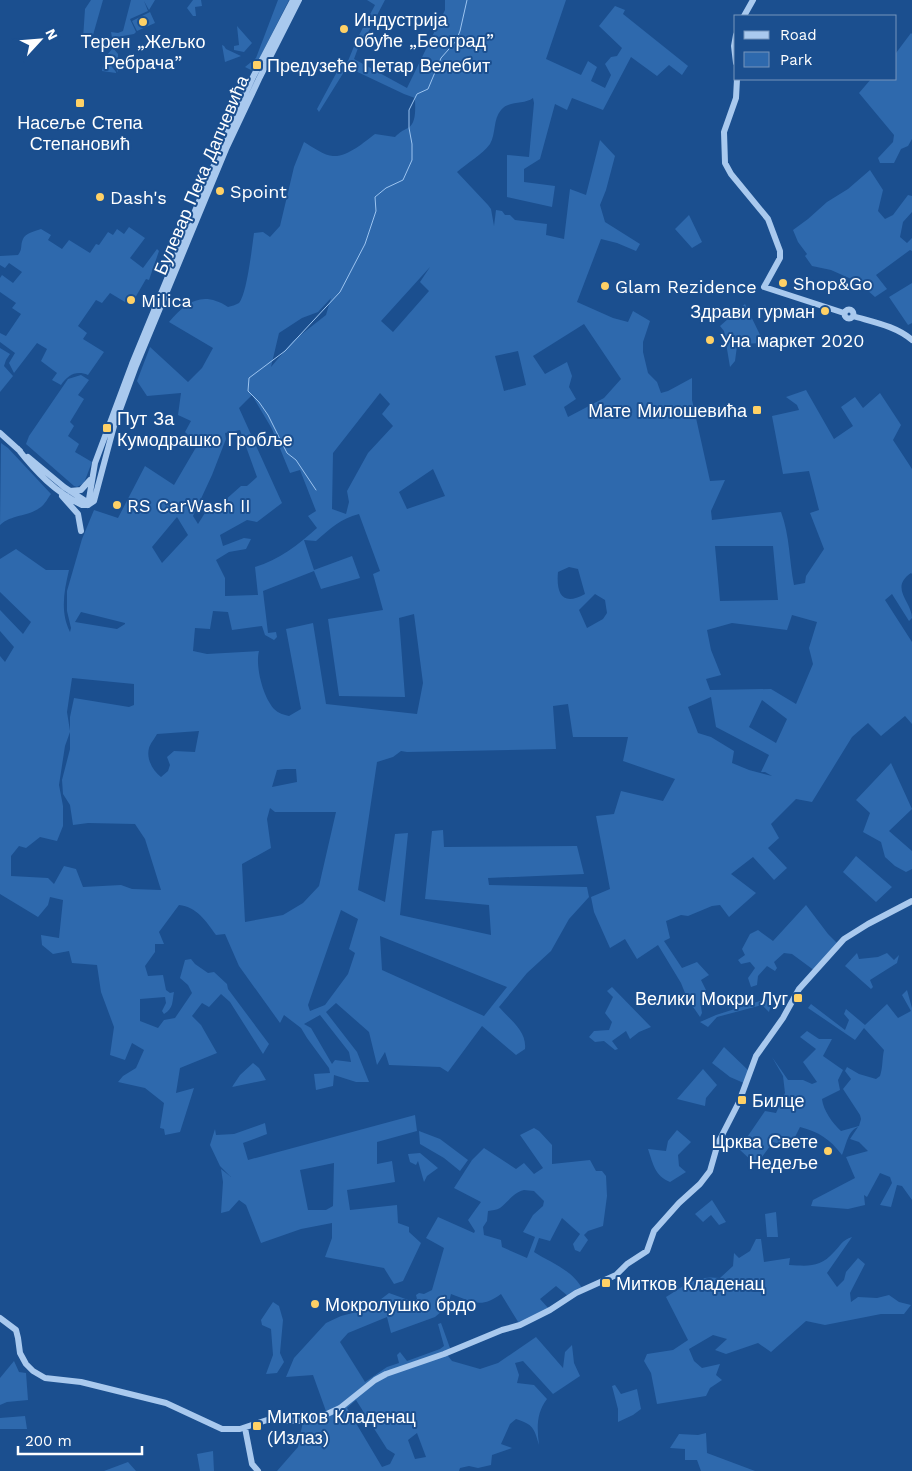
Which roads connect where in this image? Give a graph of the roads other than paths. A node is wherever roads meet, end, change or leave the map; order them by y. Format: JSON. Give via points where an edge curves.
{"nodes":[{"id":1,"x":293,"y":0,"type":"edge"},
{"id":2,"x":300,"y":0,"type":"edge"},
{"id":3,"x":752,"y":0,"type":"edge"},
{"id":4,"x":744,"y":15,"type":"edge"},
{"id":5,"x":266,"y":58,"type":"junction"},
{"id":6,"x":737,"y":80,"type":"edge"},
{"id":7,"x":222,"y":152,"type":"junction"},
{"id":8,"x":912,"y":340,"type":"edge"},
{"id":9,"x":0,"y":433,"type":"edge"},
{"id":10,"x":18,"y":449,"type":"junction"},
{"id":11,"x":92,"y":477,"type":"junction"},
{"id":12,"x":50,"y":485,"type":"junction"},
{"id":13,"x":70,"y":491,"type":"junction"},
{"id":14,"x":88,"y":505,"type":"junction"},
{"id":15,"x":81,"y":531,"type":"dead end"},
{"id":16,"x":912,"y":901,"type":"edge"},
{"id":17,"x":0,"y":1318,"type":"edge"},
{"id":18,"x":245,"y":1428,"type":"junction"},
{"id":19,"x":255,"y":1469,"type":"edge"}],
"edges":[{"from":1,"to":5,"type":"street","name":"Булевар Пека Дапчевића"},
{"from":2,"to":5,"type":"street","name":"Булевар Пека Дапчевића"},
{"from":3,"to":4,"type":"street"},
{"from":5,"to":7,"type":"street","name":"Булевар Пека Дапчевића"},
{"from":6,"to":8,"type":"street","via":[[736,98],[724,132],[725,163],[768,219],[781,252],[764,287],[844,313],[848,318],[853,316],[891,327]]},
{"from":7,"to":11,"type":"street","name":"Булевар Пека Дапчевића","via":[[113,411]]},
{"from":7,"to":14,"type":"street","name":"Булевар Пека Дапчевића","via":[[122,404],[96,498]]},
{"from":9,"to":10,"type":"street"},
{"from":10,"to":12,"type":"street"},
{"from":10,"to":13,"type":"street"},
{"from":11,"to":13,"type":"street","via":[[83,489]]},
{"from":11,"to":14,"type":"street","name":"Булевар Пека Дапчевића"},
{"from":12,"to":14,"type":"street","via":[[80,504]]},
{"from":12,"to":15,"type":"street","via":[[76,510]]},
{"from":13,"to":14,"type":"street"},
{"from":16,"to":18,"type":"street","via":[[844,939],[799,989],[784,1018],[756,1056],[740,1102],[718,1143],[710,1171],[653,1232],[646,1252],[616,1275],[576,1293],[520,1325],[381,1376],[340,1408],[327,1414],[303,1421],[258,1422]]},
{"from":17,"to":18,"type":"street","via":[[16,1330],[20,1353],[26,1364],[45,1378],[80,1382],[166,1403],[222,1429]]},
{"from":18,"to":19,"type":"street"}]}
